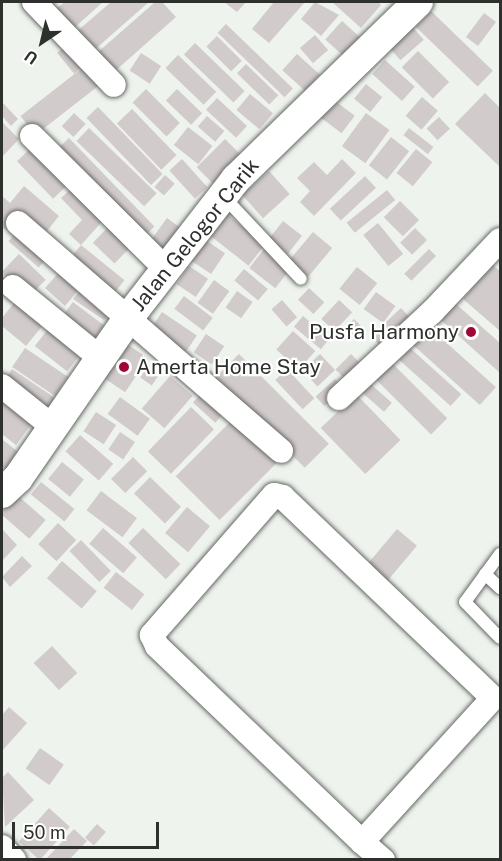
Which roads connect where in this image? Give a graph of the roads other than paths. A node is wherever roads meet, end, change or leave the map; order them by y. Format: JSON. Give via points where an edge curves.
{"nodes":[{"id":1,"x":34,"y":2,"type":"edge"},
{"id":2,"x":418,"y":2,"type":"edge"},
{"id":3,"x":114,"y":85,"type":"dead end"},
{"id":4,"x":32,"y":136,"type":"dead end"},
{"id":5,"x":223,"y":196,"type":"junction"},
{"id":6,"x":18,"y":223,"type":"dead end"},
{"id":7,"x":501,"y":240,"type":"edge"},
{"id":8,"x":166,"y":269,"type":"junction"},
{"id":9,"x":301,"y":279,"type":"dead end"},
{"id":10,"x":13,"y":287,"type":"dead end"},
{"id":11,"x":129,"y":317,"type":"junction"},
{"id":12,"x":99,"y":357,"type":"junction"},
{"id":13,"x":2,"y":386,"type":"edge"},
{"id":14,"x":339,"y":398,"type":"dead end"},
{"id":15,"x":52,"y":426,"type":"junction"},
{"id":16,"x":281,"y":450,"type":"dead end"},
{"id":17,"x":2,"y":493,"type":"edge"},
{"id":18,"x":501,"y":554,"type":"edge"},
{"id":19,"x":485,"y":574,"type":"junction"},
{"id":20,"x":501,"y":588,"type":"edge"},
{"id":21,"x":501,"y":638,"type":"edge"},
{"id":22,"x":497,"y":695,"type":"edge"},
{"id":23,"x":362,"y":842,"type":"junction"},
{"id":24,"x":2,"y":847,"type":"edge"},
{"id":25,"x":14,"y":860,"type":"edge"},
{"id":26,"x":383,"y":860,"type":"edge"}],
"edges":[{"from":1,"to":3,"type":"street"},
{"from":2,"to":5,"type":"street","name":"Jalan Gelogor Carik"},
{"from":4,"to":8,"type":"street"},
{"from":5,"to":8,"type":"street","name":"Jalan Gelogor Carik"},
{"from":5,"to":9,"type":"lane"},
{"from":6,"to":11,"type":"street"},
{"from":7,"to":14,"type":"street","via":[[432,312]]},
{"from":8,"to":11,"type":"street","name":"Jalan Gelogor Carik"},
{"from":10,"to":12,"type":"street"},
{"from":11,"to":12,"type":"street","name":"Jalan Gelogor Carik"},
{"from":11,"to":16,"type":"street"},
{"from":12,"to":15,"type":"street","name":"Jalan Gelogor Carik"},
{"from":13,"to":15,"type":"street"},
{"from":15,"to":17,"type":"street","name":"Jalan Gelogor Carik","via":[[18,478]]},
{"from":18,"to":19,"type":"lane"},
{"from":19,"to":20,"type":"lane"},
{"from":19,"to":21,"type":"lane","via":[[465,602]]},
{"from":22,"to":23,"type":"street"},
{"from":22,"to":23,"type":"street","via":[[284,497],[274,495],[264,502],[152,635],[157,646]]},
{"from":23,"to":26,"type":"street"},
{"from":24,"to":25,"type":"street"}]}
